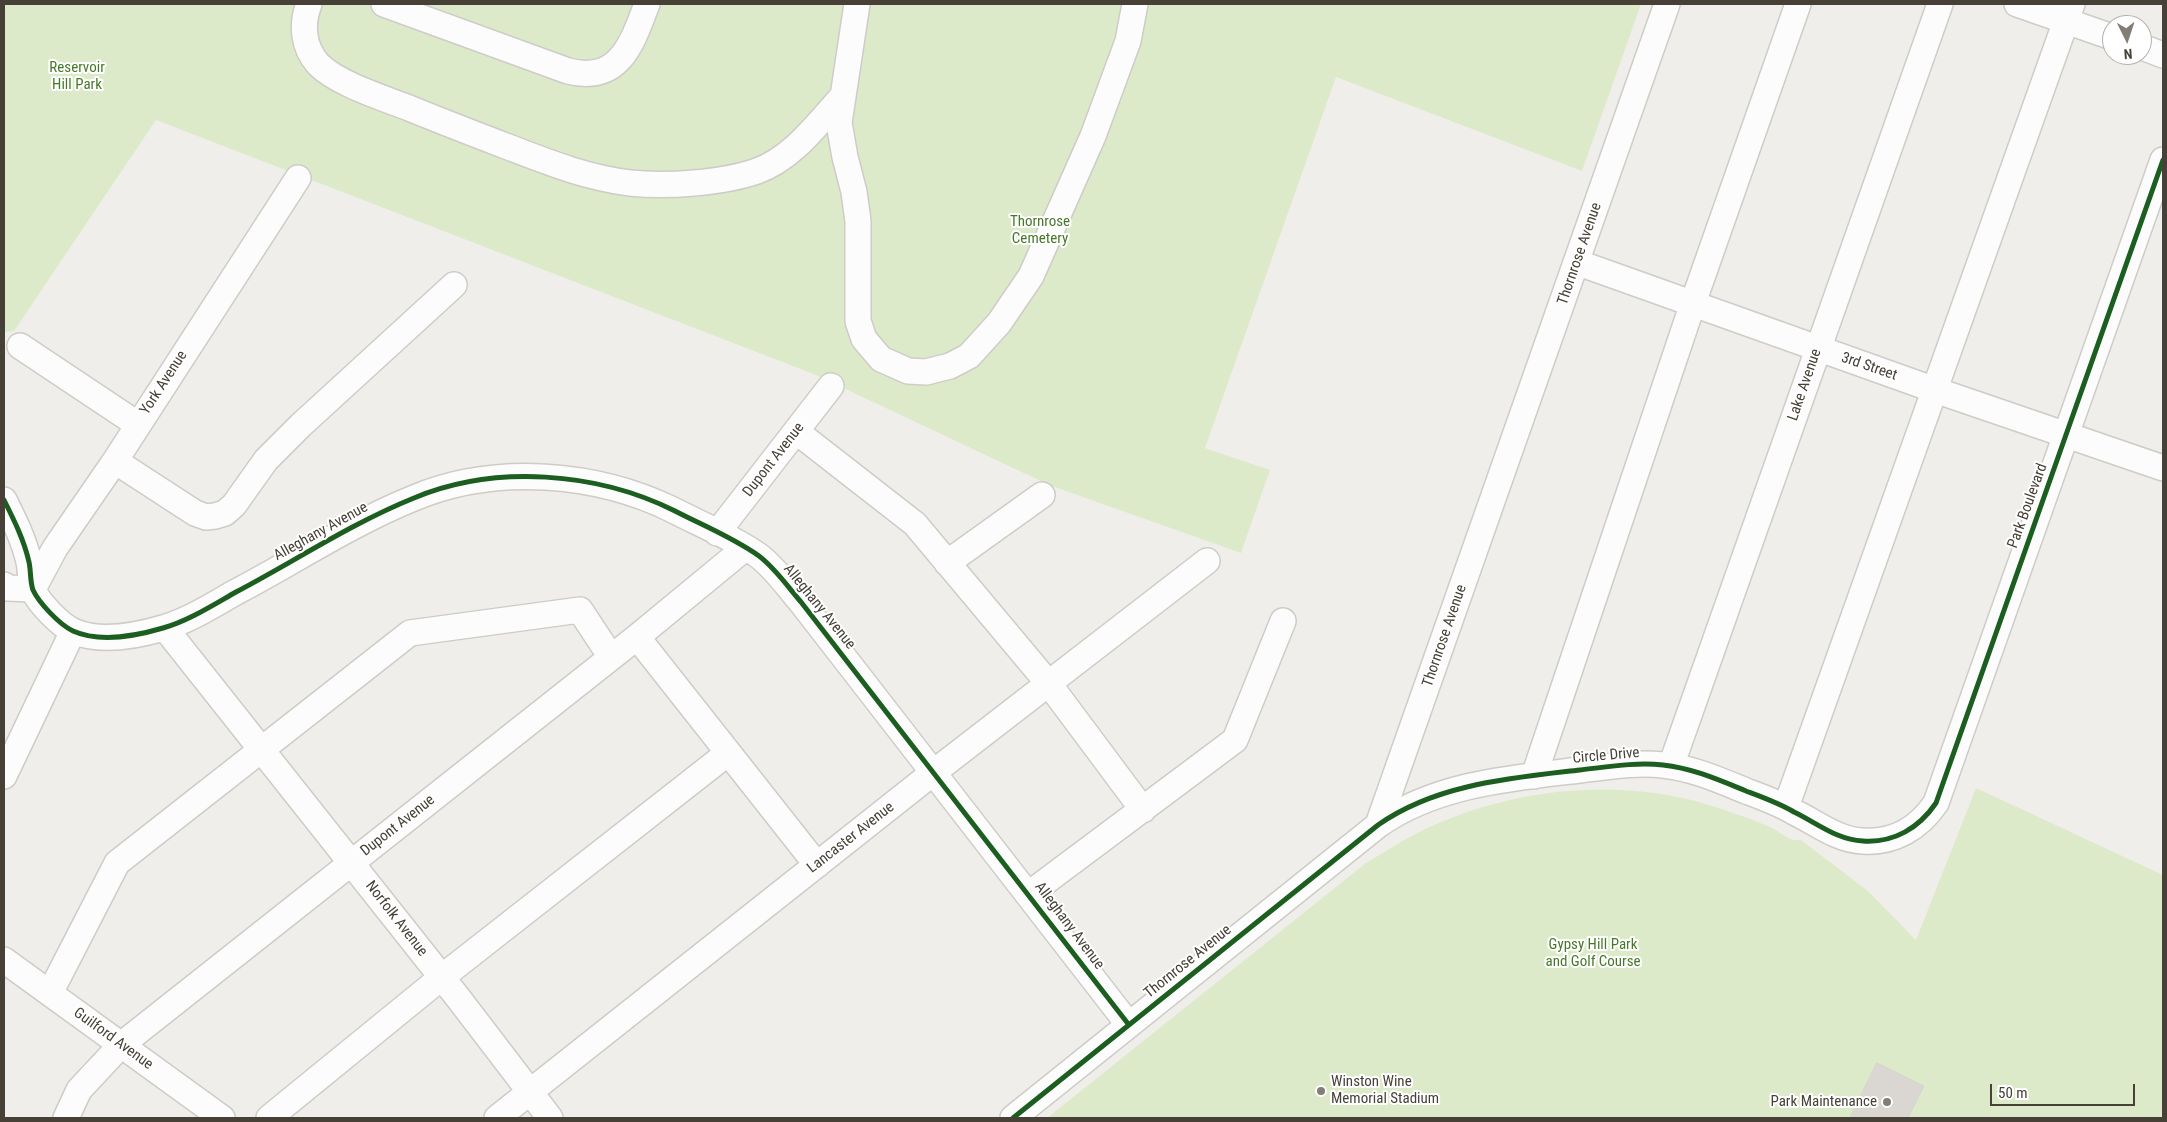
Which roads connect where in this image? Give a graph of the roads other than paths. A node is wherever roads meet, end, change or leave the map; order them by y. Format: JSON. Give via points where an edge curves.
{"nodes":[{"id":1,"x":309,"y":4,"type":"edge"},
{"id":2,"x":384,"y":4,"type":"edge"},
{"id":3,"x":647,"y":4,"type":"edge"},
{"id":4,"x":857,"y":4,"type":"edge"},
{"id":5,"x":1135,"y":4,"type":"edge"},
{"id":6,"x":1667,"y":4,"type":"edge"},
{"id":7,"x":1798,"y":4,"type":"edge"},
{"id":8,"x":1940,"y":4,"type":"edge"},
{"id":9,"x":2017,"y":4,"type":"edge"},
{"id":10,"x":2069,"y":12,"type":"edge"},
{"id":11,"x":2102,"y":31,"type":"edge"},
{"id":12,"x":842,"y":98,"type":"junction"},
{"id":13,"x":2163,"y":160,"type":"edge"},
{"id":14,"x":298,"y":178,"type":"dead end"},
{"id":15,"x":1576,"y":262,"type":"junction"},
{"id":16,"x":454,"y":285,"type":"dead end"},
{"id":17,"x":1693,"y":303,"type":"junction"},
{"id":18,"x":20,"y":346,"type":"dead end"},
{"id":19,"x":1817,"y":349,"type":"junction"},
{"id":20,"x":831,"y":386,"type":"dead end"},
{"id":21,"x":1934,"y":390,"type":"junction"},
{"id":22,"x":138,"y":424,"type":"junction"},
{"id":23,"x":796,"y":432,"type":"junction"},
{"id":24,"x":2067,"y":435,"type":"junction"},
{"id":25,"x":115,"y":460,"type":"junction"},
{"id":26,"x":2163,"y":468,"type":"edge"},
{"id":27,"x":1042,"y":495,"type":"dead end"},
{"id":28,"x":4,"y":500,"type":"edge"},
{"id":29,"x":716,"y":533,"type":"junction"},
{"id":30,"x":745,"y":548,"type":"junction"},
{"id":31,"x":1206,"y":561,"type":"dead end"},
{"id":32,"x":947,"y":563,"type":"junction"},
{"id":33,"x":4,"y":585,"type":"edge"},
{"id":34,"x":33,"y":590,"type":"junction"},
{"id":35,"x":1283,"y":621,"type":"dead end"},
{"id":36,"x":165,"y":628,"type":"junction"},
{"id":37,"x":72,"y":631,"type":"junction"},
{"id":38,"x":637,"y":637,"type":"junction"},
{"id":39,"x":611,"y":657,"type":"junction"},
{"id":40,"x":1049,"y":684,"type":"junction"},
{"id":41,"x":262,"y":749,"type":"junction"},
{"id":42,"x":728,"y":753,"type":"junction"},
{"id":43,"x":1671,"y":766,"type":"junction"},
{"id":44,"x":934,"y":772,"type":"junction"},
{"id":45,"x":4,"y":776,"type":"edge"},
{"id":46,"x":1534,"y":776,"type":"junction"},
{"id":47,"x":1786,"y":807,"type":"junction"},
{"id":48,"x":1143,"y":810,"type":"junction"},
{"id":49,"x":1378,"y":825,"type":"junction"},
{"id":50,"x":1890,"y":838,"type":"joint"},
{"id":51,"x":351,"y":863,"type":"junction"},
{"id":52,"x":817,"y":865,"type":"junction"},
{"id":53,"x":1030,"y":894,"type":"junction"},
{"id":54,"x":4,"y":960,"type":"edge"},
{"id":55,"x":442,"y":977,"type":"junction"},
{"id":56,"x":50,"y":993,"type":"junction"},
{"id":57,"x":1130,"y":1025,"type":"junction"},
{"id":58,"x":121,"y":1045,"type":"junction"},
{"id":59,"x":530,"y":1093,"type":"junction"},
{"id":60,"x":66,"y":1118,"type":"edge"},
{"id":61,"x":222,"y":1118,"type":"edge"},
{"id":62,"x":269,"y":1118,"type":"edge"},
{"id":63,"x":497,"y":1118,"type":"edge"},
{"id":64,"x":550,"y":1118,"type":"edge"},
{"id":65,"x":1012,"y":1118,"type":"edge"}],
"edges":[{"from":1,"to":12,"type":"street","via":[[304,21],[306,43],[317,62],[331,74],[365,91],[555,165],[608,180],[646,184],[685,183],[758,170],[790,151]]},
{"from":2,"to":3,"type":"street","via":[[583,74],[604,70],[624,56]]},
{"from":4,"to":12,"type":"street"},
{"from":5,"to":12,"type":"street","via":[[1128,41],[1093,136],[1031,276],[999,323],[977,348],[950,366],[926,372],[897,367],[871,350],[860,330],[858,222],[840,136]]},
{"from":6,"to":15,"type":"street","name":"Thornrose Avenue"},
{"from":7,"to":17,"type":"street"},
{"from":8,"to":19,"type":"street","name":"Lake Avenue"},
{"from":9,"to":10,"type":"street"},
{"from":10,"to":11,"type":"street"},
{"from":10,"to":21,"type":"street"},
{"from":13,"to":24,"type":"street","name":"Park Boulevard"},
{"from":14,"to":22,"type":"street","name":"York Avenue"},
{"from":15,"to":17,"type":"street","name":"3rd Street"},
{"from":15,"to":49,"type":"street","name":"Thornrose Avenue"},
{"from":16,"to":25,"type":"street","via":[[280,446],[225,513],[206,517],[195,512]]},
{"from":17,"to":19,"type":"street","name":"3rd Street"},
{"from":17,"to":46,"type":"street"},
{"from":18,"to":22,"type":"street"},
{"from":19,"to":21,"type":"street","name":"3rd Street"},
{"from":19,"to":43,"type":"street","name":"Lake Avenue"},
{"from":20,"to":23,"type":"street","name":"Dupont Avenue"},
{"from":21,"to":24,"type":"street","name":"3rd Street"},
{"from":21,"to":47,"type":"street"},
{"from":22,"to":25,"type":"street","name":"York Avenue"},
{"from":23,"to":29,"type":"street","name":"Dupont Avenue"},
{"from":23,"to":32,"type":"street","via":[[915,524]]},
{"from":24,"to":26,"type":"street","name":"3rd Street"},
{"from":24,"to":50,"type":"street","name":"Park Boulevard","via":[[1936,803],[1917,825]]},
{"from":25,"to":34,"type":"street","name":"York Avenue","via":[[55,548]]},
{"from":27,"to":32,"type":"street"},
{"from":28,"to":34,"type":"street","via":[[20,530],[30,563]]},
{"from":29,"to":30,"type":"street","name":"Alleghany Avenue"},
{"from":29,"to":36,"type":"street","name":"Alleghany Avenue","via":[[654,502],[602,485],[546,478],[475,482],[414,498],[351,528]]},
{"from":30,"to":38,"type":"street","name":"Dupont Avenue"},
{"from":30,"to":44,"type":"street","name":"Alleghany Avenue","via":[[768,564],[801,602]]},
{"from":31,"to":40,"type":"street","name":"Lancaster Avenue"},
{"from":32,"to":40,"type":"street"},
{"from":33,"to":34,"type":"street"},
{"from":34,"to":37,"type":"street","via":[[50,613]]},
{"from":35,"to":48,"type":"street","via":[[1235,740]]},
{"from":36,"to":37,"type":"street","name":"Alleghany Avenue","via":[[115,638]]},
{"from":36,"to":41,"type":"street","name":"Norfolk Avenue"},
{"from":37,"to":45,"type":"street"},
{"from":38,"to":39,"type":"street","name":"Dupont Avenue"},
{"from":38,"to":42,"type":"street"},
{"from":39,"to":41,"type":"street","via":[[580,610],[410,633]]},
{"from":39,"to":51,"type":"street","name":"Dupont Avenue"},
{"from":40,"to":44,"type":"street","name":"Lancaster Avenue"},
{"from":40,"to":48,"type":"street"},
{"from":41,"to":51,"type":"street","name":"Norfolk Avenue"},
{"from":41,"to":56,"type":"street","via":[[117,862]]},
{"from":42,"to":52,"type":"street"},
{"from":42,"to":55,"type":"street"},
{"from":43,"to":46,"type":"street","name":"Circle Drive","via":[[1634,764]]},
{"from":43,"to":47,"type":"street","name":"Circle Drive","via":[[1697,772]]},
{"from":44,"to":52,"type":"street","name":"Lancaster Avenue"},
{"from":44,"to":53,"type":"street","name":"Alleghany Avenue"},
{"from":46,"to":49,"type":"street","name":"Circle Drive","via":[[1437,795],[1411,805]]},
{"from":47,"to":50,"type":"street","name":"Circle Drive","via":[[1848,839]]},
{"from":48,"to":53,"type":"street"},
{"from":49,"to":57,"type":"street","name":"Thornrose Avenue"},
{"from":51,"to":55,"type":"street","name":"Norfolk Avenue"},
{"from":51,"to":58,"type":"street","name":"Dupont Avenue"},
{"from":52,"to":59,"type":"street","name":"Lancaster Avenue"},
{"from":53,"to":57,"type":"street","name":"Alleghany Avenue"},
{"from":54,"to":56,"type":"street","name":"Guilford Avenue"},
{"from":55,"to":59,"type":"street","name":"Norfolk Avenue"},
{"from":55,"to":62,"type":"street"},
{"from":56,"to":58,"type":"street","name":"Guilford Avenue"},
{"from":57,"to":65,"type":"street","name":"Thornrose Avenue"},
{"from":58,"to":60,"type":"street","name":"Dupont Avenue","via":[[79,1090]]},
{"from":58,"to":61,"type":"street","name":"Guilford Avenue"},
{"from":59,"to":63,"type":"street","name":"Lancaster Avenue"},
{"from":59,"to":64,"type":"street","name":"Norfolk Avenue"}]}
